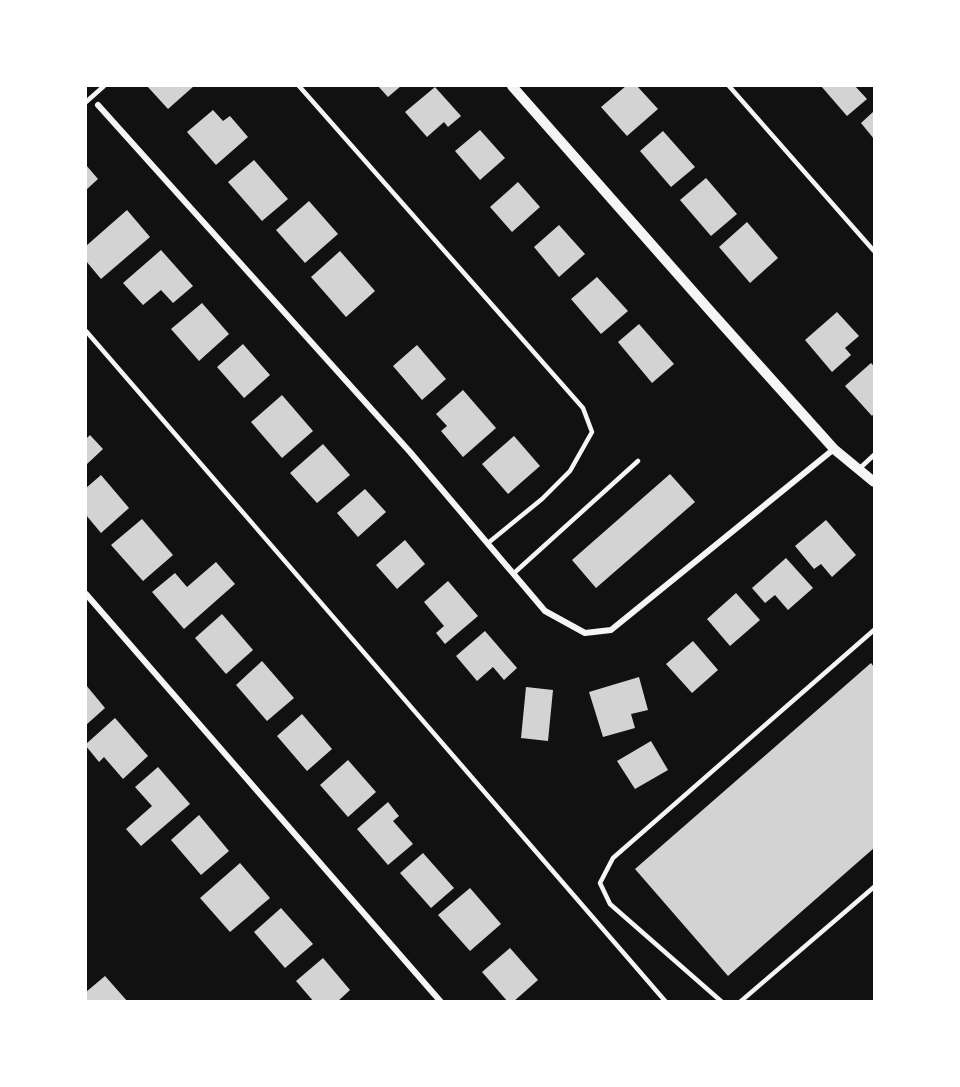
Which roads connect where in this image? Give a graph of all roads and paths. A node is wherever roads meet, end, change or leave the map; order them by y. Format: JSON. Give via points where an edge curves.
{"nodes":[{"id":1,"x":104,"y":86,"type":"edge"},
{"id":2,"x":300,"y":86,"type":"edge"},
{"id":3,"x":512,"y":86,"type":"edge"},
{"id":4,"x":729,"y":86,"type":"edge"},
{"id":5,"x":86,"y":102,"type":"edge"},
{"id":6,"x":98,"y":105,"type":"dead end"},
{"id":7,"x":874,"y":251,"type":"edge"},
{"id":8,"x":86,"y":331,"type":"edge"},
{"id":9,"x":834,"y":449,"type":"junction"},
{"id":10,"x":874,"y":455,"type":"edge"},
{"id":11,"x":638,"y":461,"type":"dead end"},
{"id":12,"x":858,"y":470,"type":"junction"},
{"id":13,"x":874,"y":482,"type":"edge"},
{"id":14,"x":488,"y":543,"type":"junction"},
{"id":15,"x":513,"y":574,"type":"junction"},
{"id":16,"x":86,"y":594,"type":"edge"},
{"id":17,"x":874,"y":630,"type":"edge"},
{"id":18,"x":874,"y":887,"type":"edge"},
{"id":19,"x":441,"y":1002,"type":"edge"},
{"id":20,"x":666,"y":1002,"type":"edge"},
{"id":21,"x":722,"y":1002,"type":"edge"},
{"id":22,"x":740,"y":1002,"type":"edge"}],
"edges":[{"from":1,"to":5,"type":"lane"},
{"from":2,"to":14,"type":"lane","via":[[583,408],[592,432],[570,471]]},
{"from":3,"to":9,"type":"street"},
{"from":4,"to":7,"type":"lane"},
{"from":6,"to":14,"type":"street"},
{"from":8,"to":20,"type":"lane"},
{"from":9,"to":12,"type":"street"},
{"from":9,"to":15,"type":"street","via":[[611,630],[585,633],[545,611]]},
{"from":10,"to":12,"type":"lane"},
{"from":11,"to":15,"type":"lane"},
{"from":12,"to":13,"type":"street"},
{"from":14,"to":15,"type":"street"},
{"from":16,"to":19,"type":"street"},
{"from":17,"to":21,"type":"lane","via":[[613,858],[600,883],[610,904]]},
{"from":18,"to":22,"type":"lane"}]}
